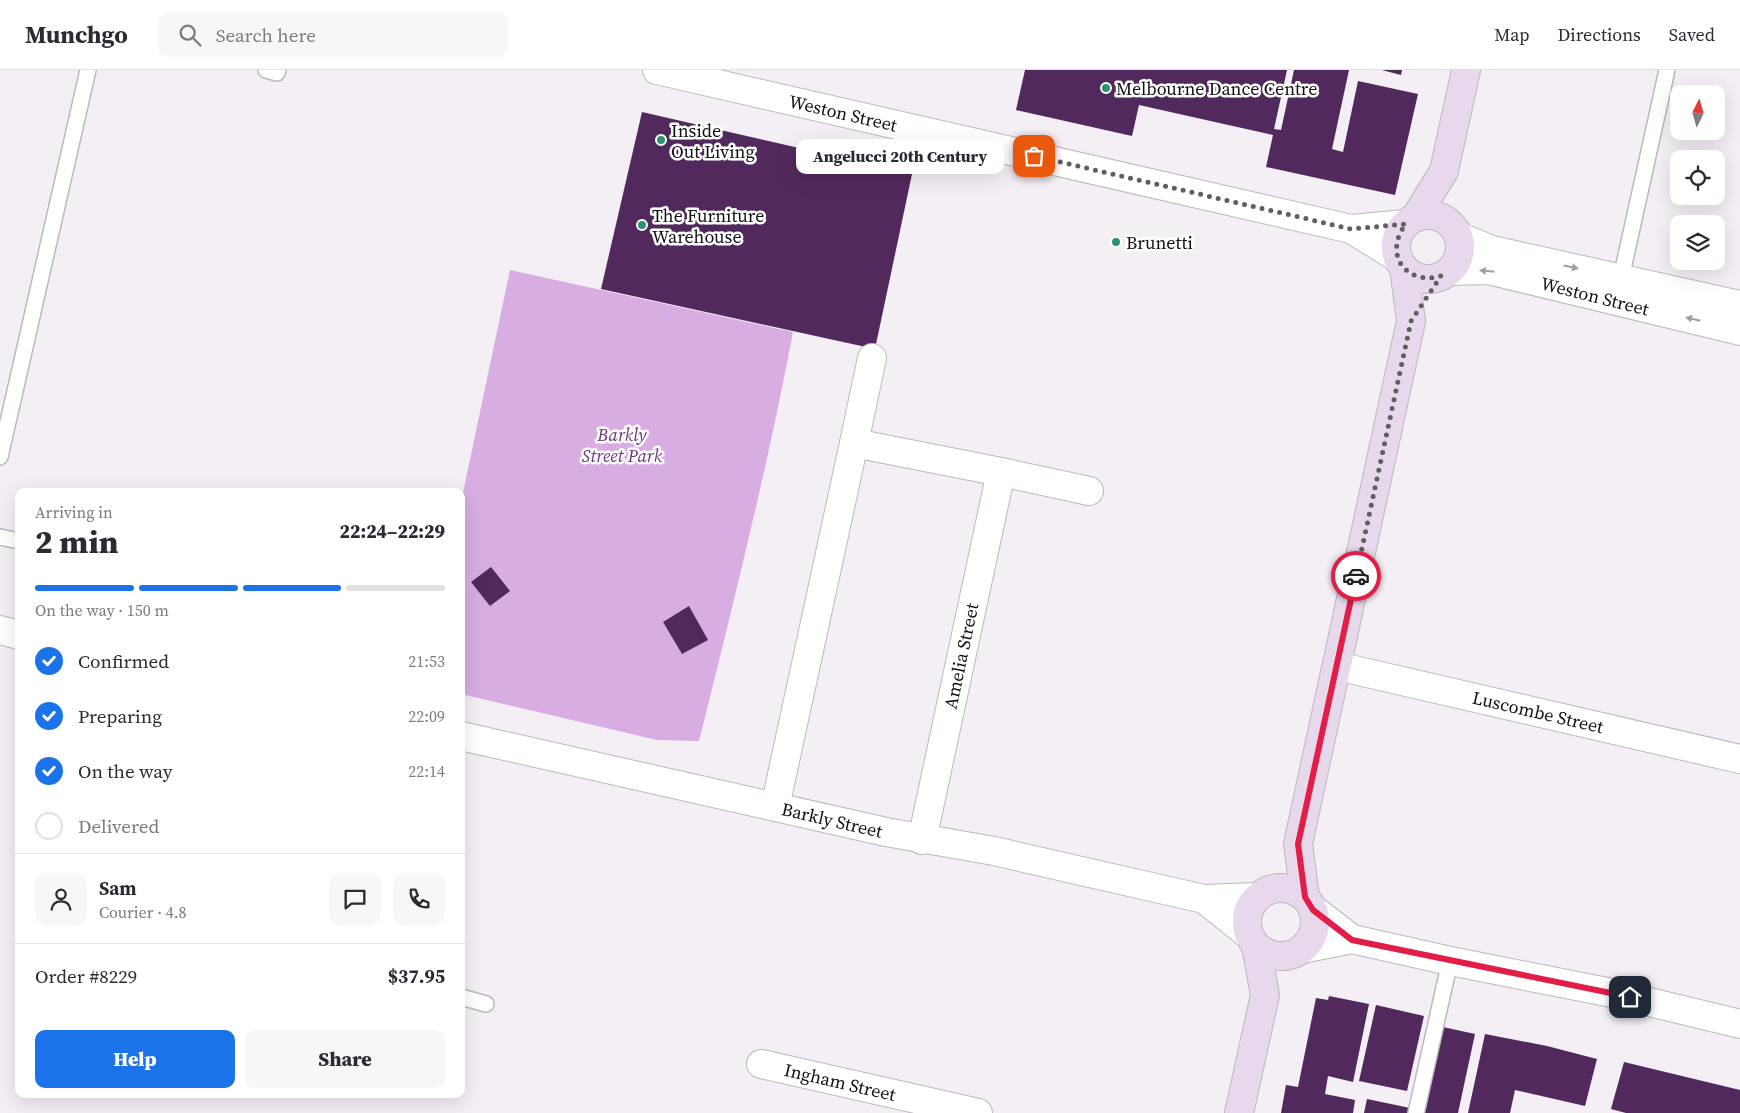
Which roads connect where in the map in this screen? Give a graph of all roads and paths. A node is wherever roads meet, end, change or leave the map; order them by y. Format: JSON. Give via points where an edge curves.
{"nodes":[{"id":1,"x":88,"y":70,"type":"edge"},
{"id":2,"x":266,"y":70,"type":"edge"},
{"id":3,"x":278,"y":70,"type":"edge"},
{"id":4,"x":657,"y":70,"type":"edge"},
{"id":5,"x":1466,"y":70,"type":"edge"},
{"id":6,"x":1667,"y":70,"type":"edge"},
{"id":7,"x":1444,"y":171,"type":"junction"},
{"id":8,"x":1410,"y":221,"type":"junction"},
{"id":9,"x":1351,"y":229,"type":"junction"},
{"id":10,"x":1455,"y":231,"type":"junction"},
{"id":11,"x":1401,"y":263,"type":"junction"},
{"id":12,"x":1445,"y":274,"type":"junction"},
{"id":13,"x":1621,"y":278,"type":"junction"},
{"id":14,"x":1740,"y":305,"type":"edge"},
{"id":15,"x":1411,"y":321,"type":"junction"},
{"id":16,"x":1740,"y":330,"type":"edge"},
{"id":17,"x":872,"y":358,"type":"dead end"},
{"id":18,"x":854,"y":443,"type":"junction"},
{"id":19,"x":0,"y":458,"type":"edge"},
{"id":20,"x":1001,"y":472,"type":"junction"},
{"id":21,"x":1089,"y":491,"type":"dead end"},
{"id":22,"x":0,"y":537,"type":"edge"},
{"id":23,"x":15,"y":540,"type":"edge"},
{"id":24,"x":0,"y":630,"type":"edge"},
{"id":25,"x":15,"y":633,"type":"edge"},
{"id":26,"x":1337,"y":666,"type":"junction"},
{"id":27,"x":465,"y":737,"type":"edge"},
{"id":28,"x":1740,"y":759,"type":"edge"},
{"id":29,"x":775,"y":807,"type":"junction"},
{"id":30,"x":922,"y":840,"type":"junction"},
{"id":31,"x":1298,"y":844,"type":"junction"},
{"id":32,"x":1262,"y":894,"type":"junction"},
{"id":33,"x":1204,"y":899,"type":"junction"},
{"id":34,"x":1309,"y":903,"type":"junction"},
{"id":35,"x":1352,"y":940,"type":"junction"},
{"id":36,"x":1253,"y":941,"type":"junction"},
{"id":37,"x":1298,"y":951,"type":"junction"},
{"id":38,"x":1450,"y":961,"type":"junction"},
{"id":39,"x":1265,"y":995,"type":"junction"},
{"id":40,"x":465,"y":998,"type":"edge"},
{"id":41,"x":486,"y":1004,"type":"dead end"},
{"id":42,"x":1740,"y":1024,"type":"edge"},
{"id":43,"x":761,"y":1064,"type":"dead end"},
{"id":44,"x":978,"y":1113,"type":"edge"},
{"id":45,"x":1240,"y":1113,"type":"edge"},
{"id":46,"x":1416,"y":1113,"type":"edge"}],
"edges":[{"from":1,"to":19,"type":"lane"},
{"from":2,"to":3,"type":"lane"},
{"from":4,"to":9,"type":"street","name":"Weston Street"},
{"from":5,"to":7,"type":"street"},
{"from":6,"to":13,"type":"lane"},
{"from":7,"to":8,"type":"street"},
{"from":7,"to":10,"type":"street"},
{"from":8,"to":9,"type":"street","name":"Weston Street"},
{"from":8,"to":10,"type":"street","via":[[1434,215],[1444,219]]},
{"from":8,"to":11,"type":"street","via":[[1400,231],[1397,240],[1396,249]]},
{"from":9,"to":11,"type":"street","name":"Weston Street"},
{"from":10,"to":12,"type":"street","via":[[1460,254]]},
{"from":10,"to":13,"type":"street","name":"Weston Street","one_way":true,"via":[[1492,250]]},
{"from":11,"to":12,"type":"street","via":[[1412,275],[1421,278],[1431,279]]},
{"from":11,"to":15,"type":"street"},
{"from":12,"to":15,"type":"street"},
{"from":16,"to":12,"type":"street","name":"Weston Street","one_way":true,"via":[[1488,270]]},
{"from":13,"to":14,"type":"street","name":"Weston Street"},
{"from":15,"to":26,"type":"street"},
{"from":17,"to":18,"type":"street"},
{"from":18,"to":20,"type":"street"},
{"from":18,"to":29,"type":"street"},
{"from":20,"to":21,"type":"street"},
{"from":20,"to":30,"type":"street","name":"Amelia Street"},
{"from":22,"to":23,"type":"lane"},
{"from":24,"to":25,"type":"street"},
{"from":26,"to":28,"type":"street","name":"Luscombe Street"},
{"from":26,"to":31,"type":"street"},
{"from":27,"to":29,"type":"street","name":"Barkly Street"},
{"from":29,"to":30,"type":"street","name":"Barkly Street"},
{"from":30,"to":33,"type":"street","name":"Barkly Street","via":[[994,852]]},
{"from":31,"to":32,"type":"street"},
{"from":31,"to":34,"type":"street"},
{"from":32,"to":33,"type":"street","name":"Barkly Street"},
{"from":32,"to":34,"type":"street","via":[[1287,888]]},
{"from":32,"to":36,"type":"street","via":[[1251,905],[1247,915]]},
{"from":33,"to":36,"type":"street","name":"Barkly Street"},
{"from":34,"to":35,"type":"street"},
{"from":34,"to":37,"type":"street","via":[[1316,920],[1314,931],[1310,941]]},
{"from":35,"to":37,"type":"street"},
{"from":35,"to":38,"type":"street"},
{"from":36,"to":37,"type":"street","via":[[1264,952],[1274,956]]},
{"from":36,"to":39,"type":"street"},
{"from":37,"to":39,"type":"street"},
{"from":38,"to":42,"type":"street","via":[[1612,993]]},
{"from":38,"to":46,"type":"lane"},
{"from":39,"to":45,"type":"street"},
{"from":40,"to":41,"type":"lane"},
{"from":43,"to":44,"type":"street","name":"Ingham Street"}]}
